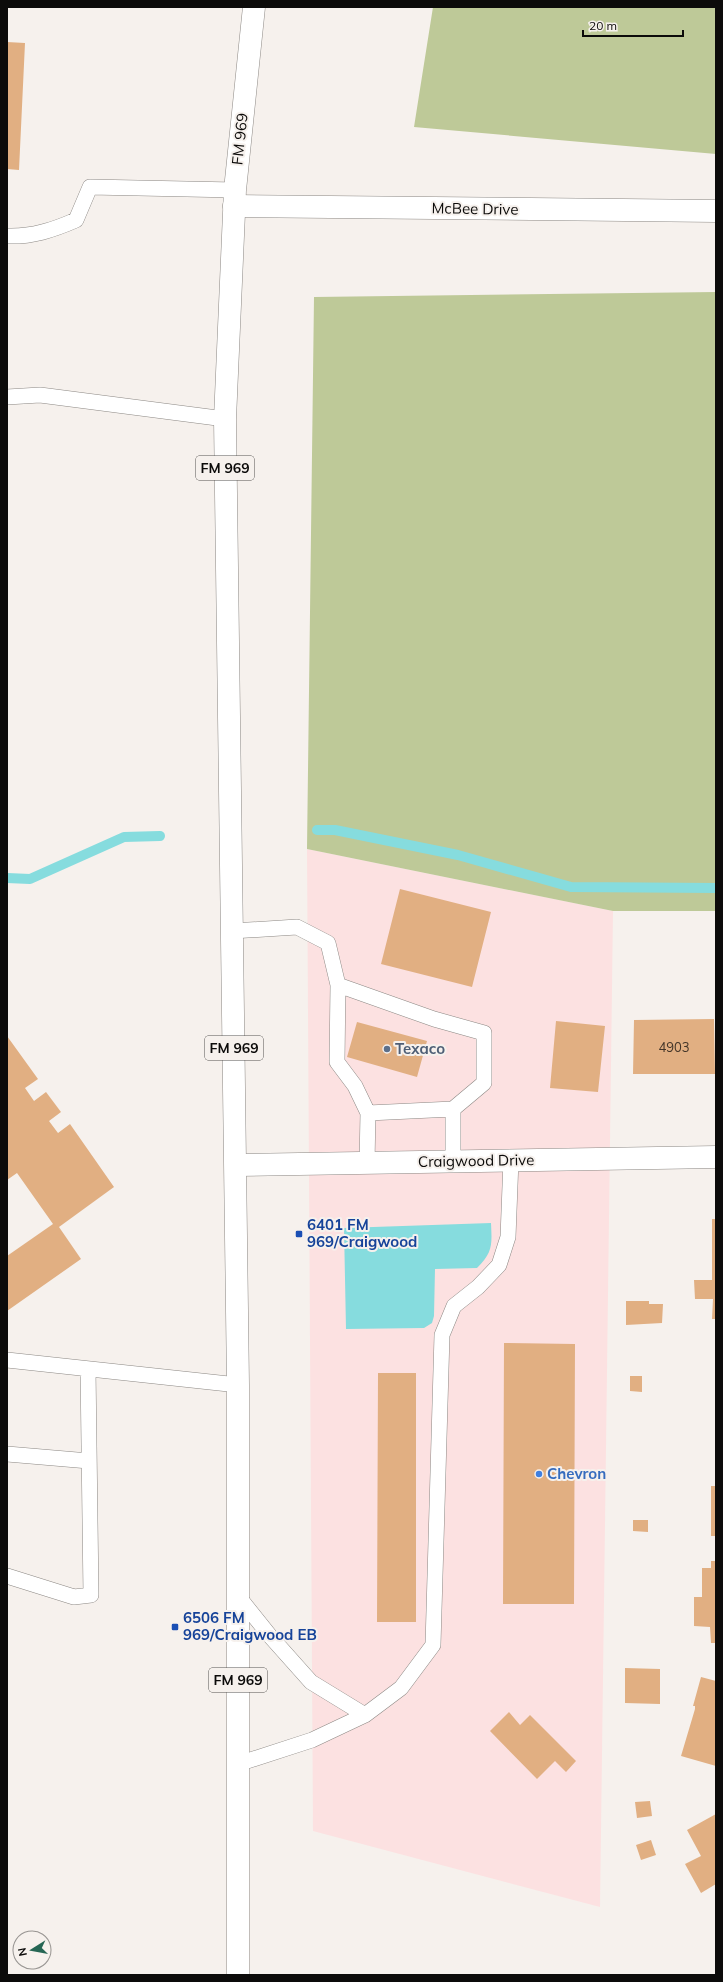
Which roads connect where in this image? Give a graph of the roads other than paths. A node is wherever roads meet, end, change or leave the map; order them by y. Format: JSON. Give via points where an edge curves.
{"nodes":[{"id":1,"x":254,"y":7,"type":"edge"},
{"id":2,"x":234,"y":198,"type":"junction"},
{"id":3,"x":716,"y":211,"type":"edge"},
{"id":4,"x":7,"y":236,"type":"edge"},
{"id":5,"x":7,"y":397,"type":"edge"},
{"id":6,"x":225,"y":419,"type":"junction"},
{"id":7,"x":232,"y":931,"type":"junction"},
{"id":8,"x":338,"y":985,"type":"junction"},
{"id":9,"x":453,"y":1109,"type":"junction"},
{"id":10,"x":368,"y":1113,"type":"junction"},
{"id":11,"x":716,"y":1157,"type":"edge"},
{"id":12,"x":511,"y":1160,"type":"junction"},
{"id":13,"x":453,"y":1161,"type":"junction"},
{"id":14,"x":367,"y":1163,"type":"junction"},
{"id":15,"x":236,"y":1165,"type":"junction"},
{"id":16,"x":7,"y":1360,"type":"edge"},
{"id":17,"x":88,"y":1369,"type":"junction"},
{"id":18,"x":238,"y":1385,"type":"junction"},
{"id":19,"x":7,"y":1454,"type":"edge"},
{"id":20,"x":89,"y":1461,"type":"junction"},
{"id":21,"x":7,"y":1576,"type":"edge"},
{"id":22,"x":238,"y":1596,"type":"junction"},
{"id":23,"x":364,"y":1715,"type":"junction"},
{"id":24,"x":238,"y":1764,"type":"junction"},
{"id":25,"x":238,"y":1975,"type":"edge"}],
"edges":[{"from":1,"to":2,"type":"main road","name":"FM 969","number":"FM 969"},
{"from":2,"to":3,"type":"main road","name":"McBee Drive"},
{"from":2,"to":4,"type":"lane","via":[[90,187],[76,220],[51,231],[23,237]]},
{"from":2,"to":6,"type":"main road","name":"FM 969","number":"FM 969"},
{"from":5,"to":6,"type":"lane","via":[[40,395]]},
{"from":6,"to":7,"type":"main road","name":"FM 969","number":"FM 969"},
{"from":7,"to":8,"type":"lane","via":[[297,927],[328,943]]},
{"from":7,"to":15,"type":"main road","name":"FM 969","number":"FM 969"},
{"from":8,"to":9,"type":"lane","via":[[434,1019],[484,1033],[484,1083]]},
{"from":8,"to":10,"type":"lane","via":[[337,1062],[355,1086]]},
{"from":9,"to":10,"type":"lane"},
{"from":9,"to":13,"type":"lane"},
{"from":10,"to":14,"type":"lane"},
{"from":11,"to":12,"type":"main road","name":"Craigwood Drive"},
{"from":12,"to":13,"type":"main road","name":"Craigwood Drive"},
{"from":12,"to":23,"type":"lane","via":[[508,1237],[499,1266],[454,1306],[442,1335],[433,1645],[401,1688]]},
{"from":13,"to":14,"type":"main road","name":"Craigwood Drive"},
{"from":14,"to":15,"type":"main road","name":"Craigwood Drive"},
{"from":15,"to":18,"type":"main road","name":"FM 969","number":"FM 969"},
{"from":16,"to":17,"type":"lane"},
{"from":17,"to":18,"type":"lane"},
{"from":17,"to":20,"type":"lane"},
{"from":18,"to":22,"type":"main road","name":"FM 969","number":"FM 969"},
{"from":19,"to":20,"type":"lane"},
{"from":20,"to":21,"type":"lane","via":[[91,1595],[74,1598]]},
{"from":22,"to":23,"type":"lane","via":[[311,1682]]},
{"from":22,"to":24,"type":"main road","name":"FM 969","number":"FM 969"},
{"from":23,"to":24,"type":"lane","via":[[312,1740]]},
{"from":24,"to":25,"type":"main road","name":"FM 969","number":"FM 969"}]}
